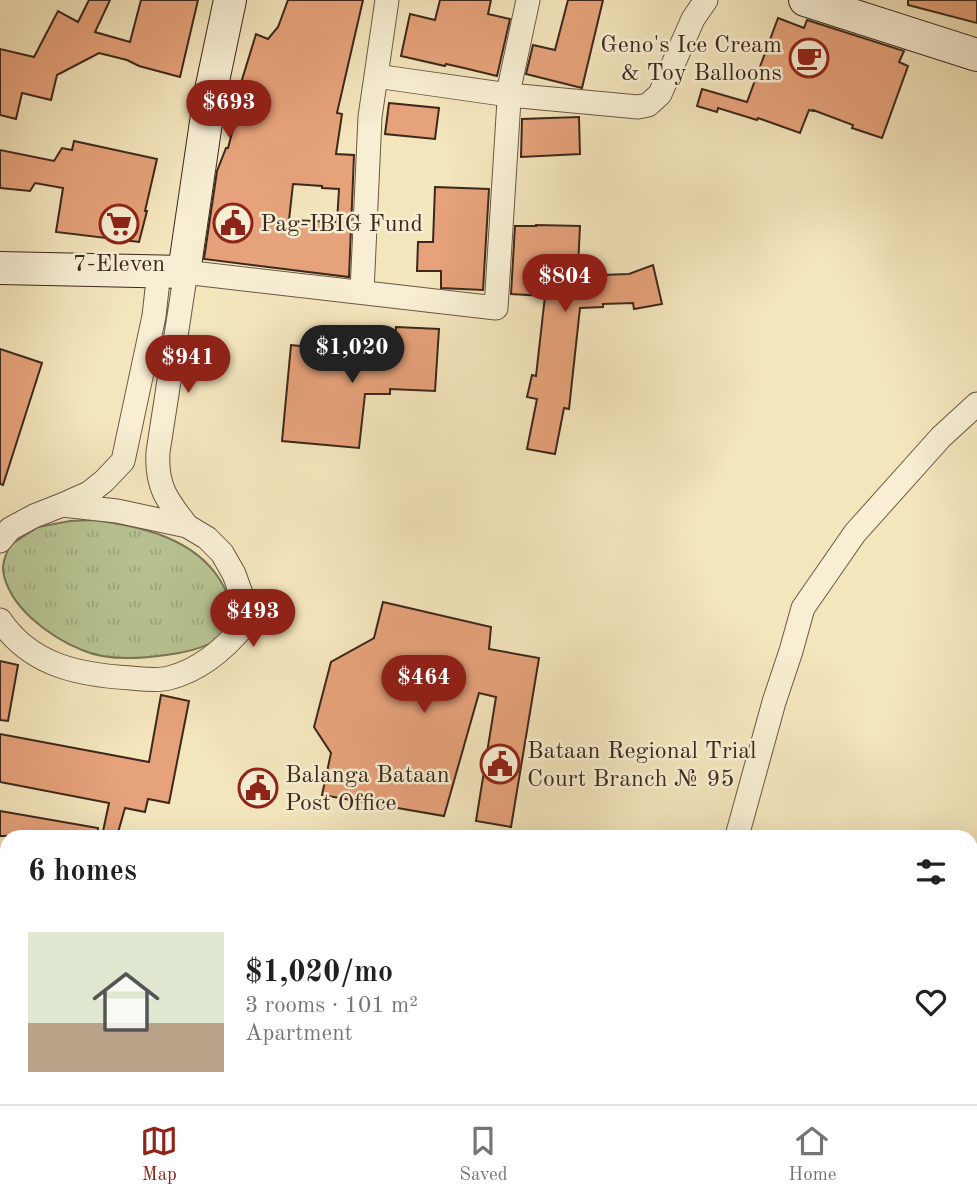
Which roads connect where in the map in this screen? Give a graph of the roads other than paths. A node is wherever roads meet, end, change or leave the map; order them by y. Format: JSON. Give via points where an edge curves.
{"nodes":[{"id":1,"x":230,"y":0,"type":"edge"},
{"id":2,"x":387,"y":0,"type":"edge"},
{"id":3,"x":528,"y":0,"type":"edge"},
{"id":4,"x":706,"y":0,"type":"edge"},
{"id":5,"x":805,"y":0,"type":"edge"},
{"id":6,"x":977,"y":55,"type":"edge"},
{"id":7,"x":376,"y":76,"type":"junction"},
{"id":8,"x":509,"y":95,"type":"junction"},
{"id":9,"x":0,"y":268,"type":"edge"},
{"id":10,"x":171,"y":272,"type":"junction"},
{"id":11,"x":362,"y":292,"type":"junction"},
{"id":12,"x":977,"y":404,"type":"edge"},
{"id":13,"x":62,"y":505,"type":"junction"},
{"id":14,"x":187,"y":526,"type":"junction"},
{"id":15,"x":0,"y":541,"type":"edge"},
{"id":16,"x":1,"y":625,"type":"edge"},
{"id":17,"x":739,"y":830,"type":"edge"}],
"edges":[{"from":1,"to":10,"type":"street"},
{"from":2,"to":7,"type":"street"},
{"from":3,"to":8,"type":"street"},
{"from":4,"to":8,"type":"street","via":[[660,94],[648,106]]},
{"from":5,"to":6,"type":"street"},
{"from":7,"to":8,"type":"street"},
{"from":7,"to":11,"type":"street"},
{"from":8,"to":11,"type":"street","via":[[496,308]]},
{"from":9,"to":10,"type":"street"},
{"from":10,"to":11,"type":"street"},
{"from":10,"to":13,"type":"street","via":[[154,316],[123,461],[89,493]]},
{"from":10,"to":14,"type":"street","via":[[184,284],[157,473],[167,498]]},
{"from":12,"to":17,"type":"street","via":[[855,533],[803,608]]},
{"from":13,"to":14,"type":"street","via":[[127,512]]},
{"from":13,"to":15,"type":"street","via":[[10,529]]},
{"from":14,"to":16,"type":"street","via":[[222,553],[245,604],[246,623],[210,659],[167,679],[84,673],[55,665]]}]}
